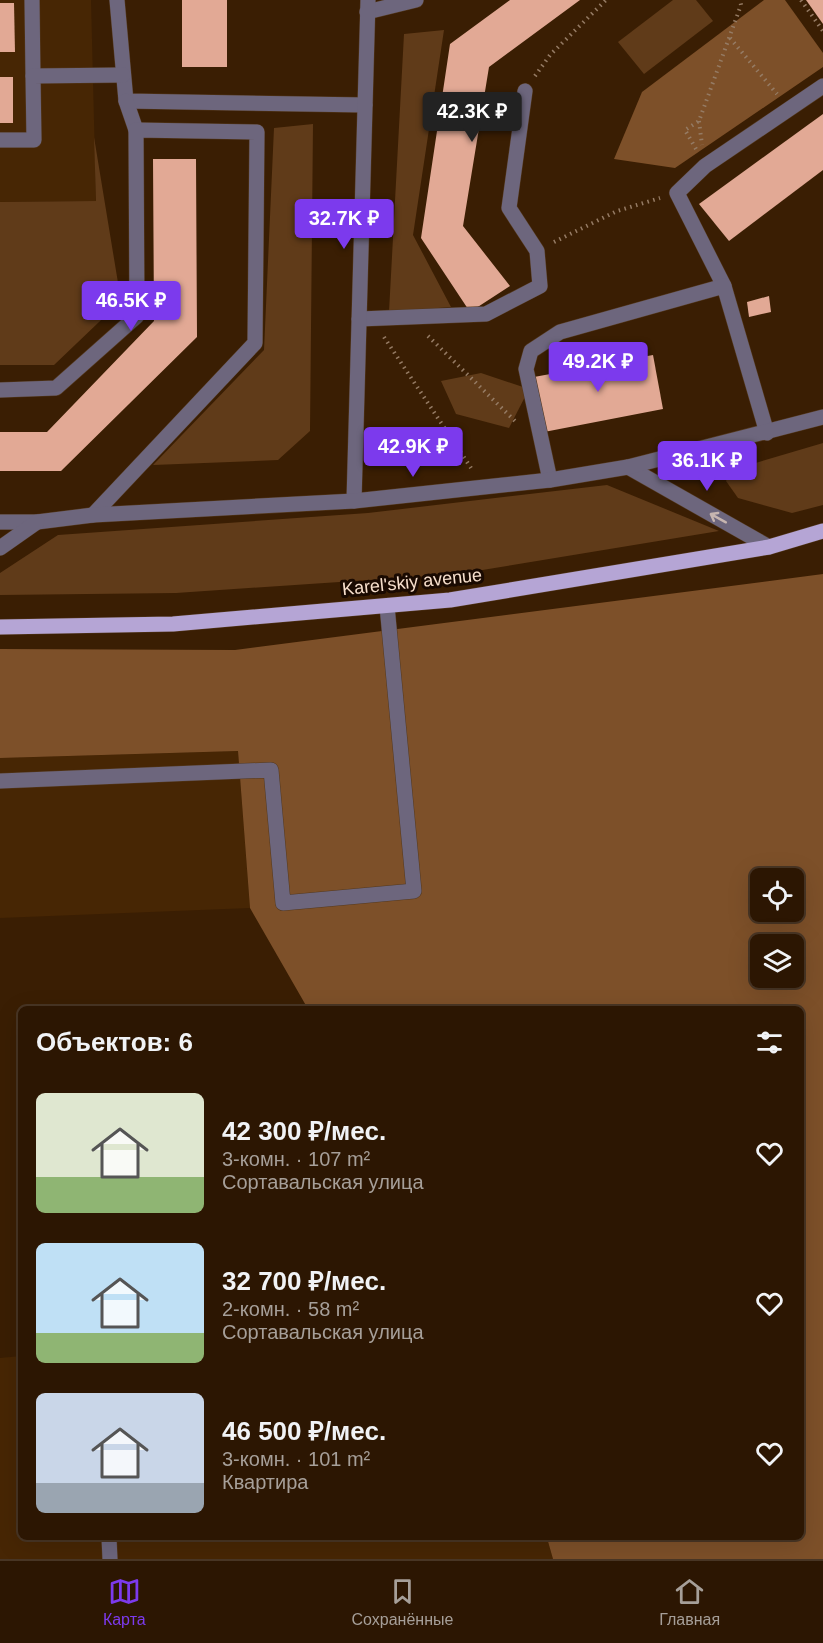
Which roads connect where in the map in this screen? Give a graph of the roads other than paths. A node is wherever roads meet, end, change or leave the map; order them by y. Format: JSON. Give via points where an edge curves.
{"nodes":[{"id":1,"x":33,"y":0,"type":"edge"},
{"id":2,"x":117,"y":0,"type":"edge"},
{"id":3,"x":416,"y":0,"type":"edge"},
{"id":4,"x":368,"y":6,"type":"edge"},
{"id":5,"x":123,"y":75,"type":"junction"},
{"id":6,"x":33,"y":76,"type":"junction"},
{"id":7,"x":823,"y":86,"type":"edge"},
{"id":8,"x":525,"y":91,"type":"road end"},
{"id":9,"x":126,"y":101,"type":"junction"},
{"id":10,"x":365,"y":105,"type":"junction"},
{"id":11,"x":136,"y":130,"type":"junction"},
{"id":12,"x":0,"y":140,"type":"edge"},
{"id":13,"x":724,"y":286,"type":"junction"},
{"id":14,"x":365,"y":319,"type":"junction"},
{"id":15,"x":0,"y":390,"type":"edge"},
{"id":16,"x":823,"y":417,"type":"edge"},
{"id":17,"x":767,"y":433,"type":"junction"},
{"id":18,"x":628,"y":467,"type":"junction"},
{"id":19,"x":550,"y":480,"type":"junction"},
{"id":20,"x":354,"y":501,"type":"junction"},
{"id":21,"x":93,"y":515,"type":"junction"},
{"id":22,"x":0,"y":522,"type":"edge"},
{"id":23,"x":38,"y":522,"type":"junction"},
{"id":24,"x":823,"y":531,"type":"edge"},
{"id":25,"x":769,"y":547,"type":"junction"},
{"id":26,"x":0,"y":548,"type":"edge"},
{"id":27,"x":387,"y":606,"type":"junction"},
{"id":28,"x":0,"y":627,"type":"edge"},
{"id":29,"x":0,"y":781,"type":"edge"},
{"id":30,"x":109,"y":1540,"type":"edge"},
{"id":31,"x":110,"y":1559,"type":"edge"}],
"edges":[{"from":1,"to":6,"type":"street"},
{"from":2,"to":5,"type":"street"},
{"from":3,"to":4,"type":"street"},
{"from":4,"to":10,"type":"street"},
{"from":5,"to":6,"type":"street"},
{"from":5,"to":9,"type":"street"},
{"from":6,"to":12,"type":"street","via":[[34,140]]},
{"from":7,"to":13,"type":"street","via":[[705,166],[677,193]]},
{"from":8,"to":14,"type":"street","via":[[509,208],[537,251],[540,286],[486,314]]},
{"from":9,"to":10,"type":"street"},
{"from":9,"to":11,"type":"street"},
{"from":10,"to":14,"type":"street"},
{"from":11,"to":15,"type":"street","via":[[137,316],[56,388]]},
{"from":11,"to":21,"type":"street","via":[[257,132],[255,343]]},
{"from":13,"to":17,"type":"street"},
{"from":13,"to":19,"type":"street","via":[[560,332],[531,351],[526,369]]},
{"from":14,"to":20,"type":"street"},
{"from":16,"to":17,"type":"street"},
{"from":17,"to":18,"type":"street"},
{"from":18,"to":19,"type":"street"},
{"from":25,"to":18,"type":"street","one_way":true},
{"from":19,"to":20,"type":"street"},
{"from":20,"to":21,"type":"street"},
{"from":21,"to":23,"type":"street"},
{"from":22,"to":23,"type":"street"},
{"from":23,"to":26,"type":"street"},
{"from":24,"to":25,"type":"main road","name":"Karel'skiy avenue"},
{"from":25,"to":27,"type":"main road","name":"Karel'skiy avenue","via":[[450,600]]},
{"from":27,"to":28,"type":"main road","name":"Karel'skiy avenue","via":[[173,624]]},
{"from":27,"to":29,"type":"street","via":[[414,891],[283,903],[271,770]]},
{"from":30,"to":31,"type":"street"}]}
